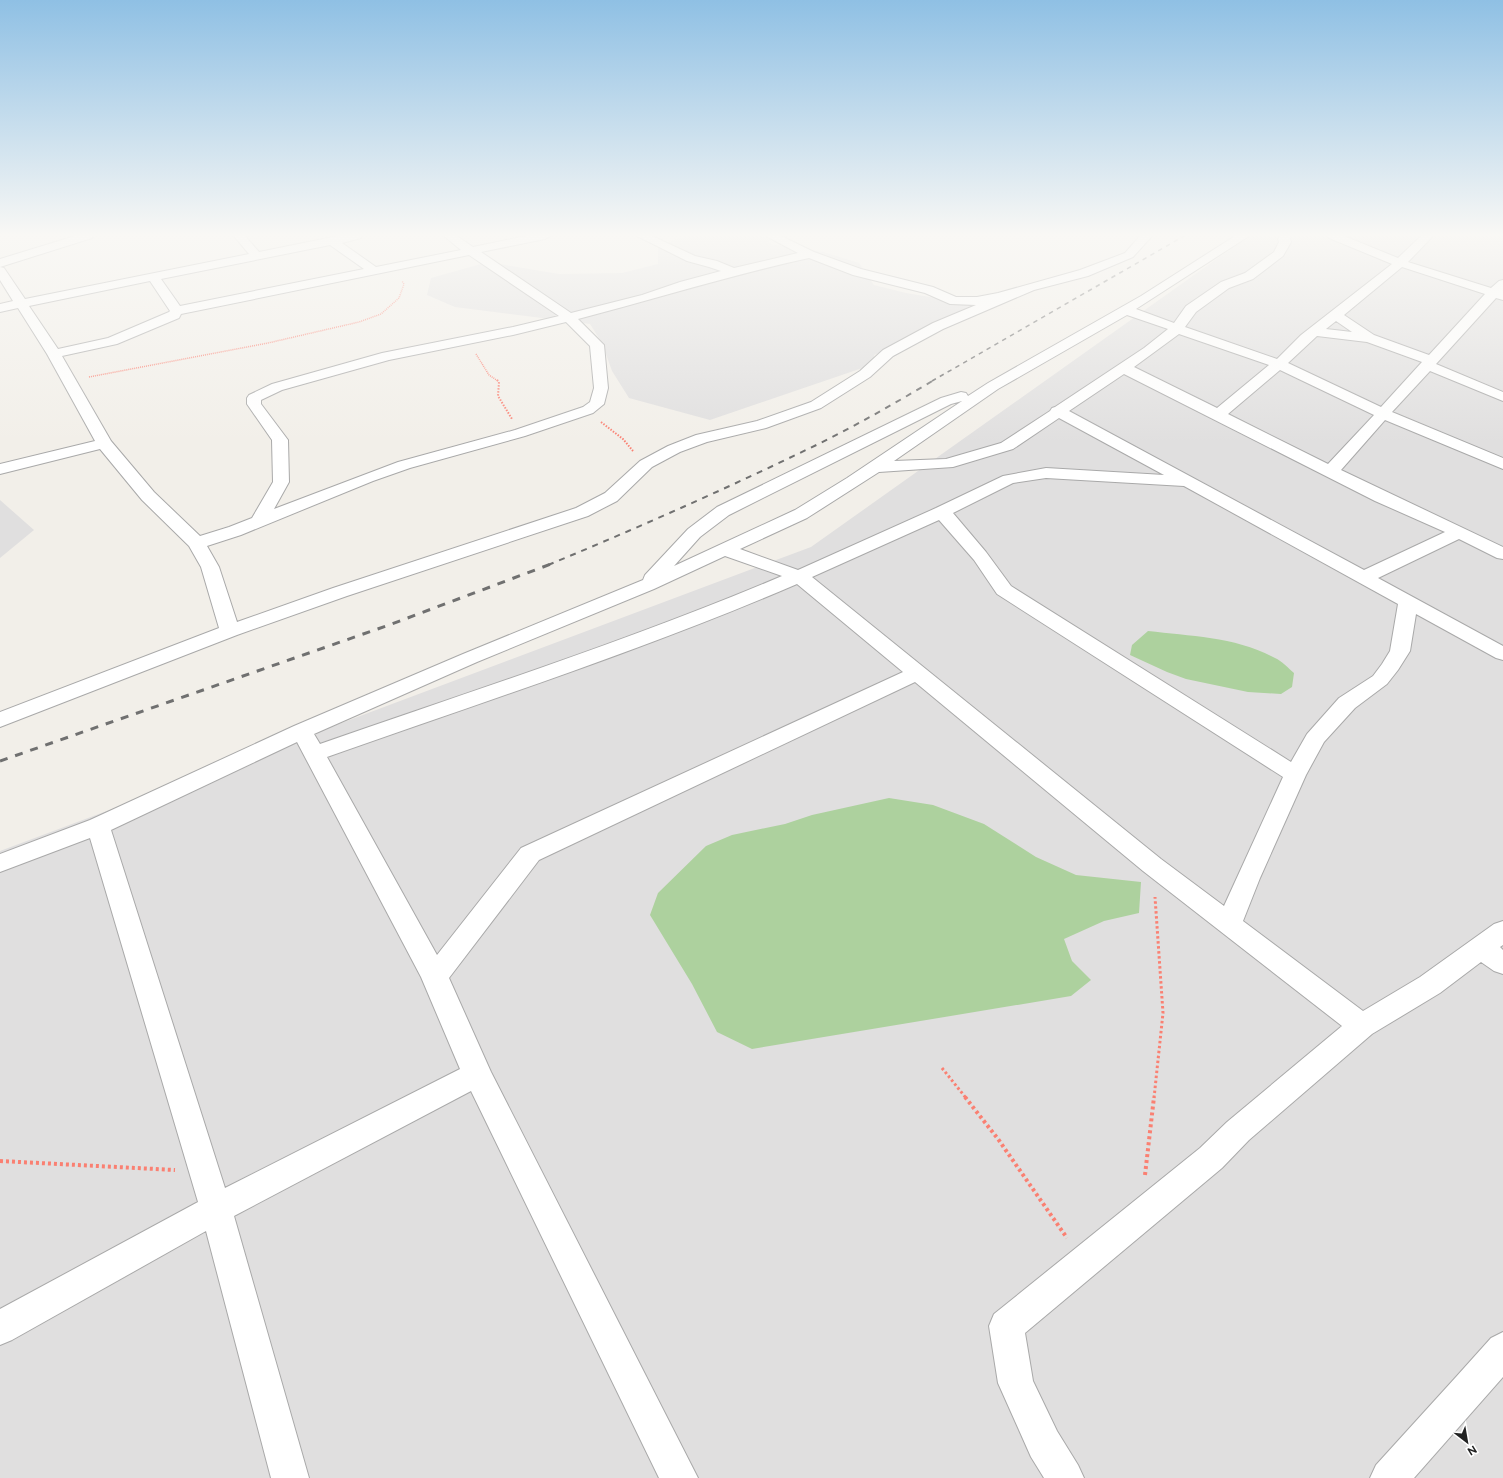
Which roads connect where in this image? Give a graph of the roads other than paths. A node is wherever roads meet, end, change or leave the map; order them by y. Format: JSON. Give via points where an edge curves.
{"nodes":[{"id":1,"x":17,"y":305,"type":"edge"},
{"id":2,"x":23,"y":305,"type":"edge"},
{"id":3,"x":173,"y":305,"type":"edge"},
{"id":4,"x":207,"y":305,"type":"edge"},
{"id":5,"x":551,"y":305,"type":"edge"},
{"id":6,"x":616,"y":305,"type":"edge"},
{"id":7,"x":987,"y":305,"type":"edge"},
{"id":8,"x":1134,"y":305,"type":"edge"},
{"id":9,"x":1196,"y":305,"type":"edge"},
{"id":10,"x":1348,"y":305,"type":"edge"},
{"id":11,"x":1486,"y":305,"type":"edge"},
{"id":12,"x":0,"y":308,"type":"edge"},
{"id":13,"x":1125,"y":310,"type":"junction"},
{"id":14,"x":177,"y":311,"type":"junction"},
{"id":15,"x":1336,"y":315,"type":"junction"},
{"id":16,"x":568,"y":316,"type":"junction"},
{"id":17,"x":1178,"y":328,"type":"junction"},
{"id":18,"x":1314,"y":332,"type":"junction"},
{"id":19,"x":1369,"y":338,"type":"junction"},
{"id":20,"x":54,"y":354,"type":"junction"},
{"id":21,"x":1429,"y":363,"type":"junction"},
{"id":22,"x":1279,"y":364,"type":"junction"},
{"id":23,"x":1124,"y":368,"type":"junction"},
{"id":24,"x":993,"y":386,"type":"junction"},
{"id":25,"x":1503,"y":397,"type":"edge"},
{"id":26,"x":1057,"y":411,"type":"junction"},
{"id":27,"x":1383,"y":414,"type":"junction"},
{"id":28,"x":1218,"y":415,"type":"junction"},
{"id":29,"x":104,"y":443,"type":"junction"},
{"id":30,"x":1503,"y":464,"type":"edge"},
{"id":31,"x":874,"y":467,"type":"junction"},
{"id":32,"x":0,"y":469,"type":"edge"},
{"id":33,"x":1332,"y":471,"type":"junction"},
{"id":34,"x":1188,"y":481,"type":"junction"},
{"id":35,"x":942,"y":512,"type":"junction"},
{"id":36,"x":259,"y":521,"type":"junction"},
{"id":37,"x":1459,"y":532,"type":"junction"},
{"id":38,"x":196,"y":543,"type":"junction"},
{"id":39,"x":725,"y":550,"type":"junction"},
{"id":40,"x":1503,"y":554,"type":"edge"},
{"id":41,"x":799,"y":576,"type":"junction"},
{"id":42,"x":1365,"y":577,"type":"junction"},
{"id":43,"x":647,"y":585,"type":"junction"},
{"id":44,"x":1408,"y":601,"type":"junction"},
{"id":45,"x":230,"y":631,"type":"junction"},
{"id":46,"x":1503,"y":654,"type":"edge"},
{"id":47,"x":917,"y":672,"type":"junction"},
{"id":48,"x":0,"y":720,"type":"edge"},
{"id":49,"x":309,"y":743,"type":"junction"},
{"id":50,"x":1295,"y":775,"type":"junction"},
{"id":51,"x":98,"y":826,"type":"junction"},
{"id":52,"x":0,"y":863,"type":"edge"},
{"id":53,"x":1229,"y":925,"type":"junction"},
{"id":54,"x":1496,"y":948,"type":"edge"},
{"id":55,"x":435,"y":977,"type":"junction"},
{"id":56,"x":1362,"y":1026,"type":"junction"},
{"id":57,"x":477,"y":1074,"type":"junction"},
{"id":58,"x":216,"y":1209,"type":"junction"},
{"id":59,"x":0,"y":1328,"type":"edge"},
{"id":60,"x":1503,"y":1350,"type":"edge"},
{"id":61,"x":290,"y":1478,"type":"edge"},
{"id":62,"x":679,"y":1478,"type":"edge"},
{"id":63,"x":1065,"y":1478,"type":"edge"},
{"id":64,"x":1389,"y":1478,"type":"edge"}],
"edges":[{"from":1,"to":12,"type":"street"},
{"from":2,"to":20,"type":"street"},
{"from":3,"to":14,"type":"street"},
{"from":4,"to":14,"type":"street"},
{"from":5,"to":16,"type":"street"},
{"from":6,"to":16,"type":"street"},
{"from":7,"to":45,"type":"street","via":[[938,326],[888,353],[865,374],[816,405],[761,425],[702,438],[674,449],[646,464],[611,497],[582,512]]},
{"from":8,"to":13,"type":"street"},
{"from":9,"to":17,"type":"street","via":[[1184,316]]},
{"from":10,"to":15,"type":"street"},
{"from":11,"to":21,"type":"street"},
{"from":13,"to":17,"type":"street"},
{"from":13,"to":24,"type":"street"},
{"from":14,"to":20,"type":"street","via":[[174,315],[112,341]]},
{"from":15,"to":18,"type":"street"},
{"from":15,"to":19,"type":"street"},
{"from":16,"to":36,"type":"street","via":[[597,345],[601,388],[597,404],[588,410],[520,433],[374,475]]},
{"from":16,"to":36,"type":"street","via":[[513,331],[387,356],[276,387],[254,398],[254,404],[280,440],[281,482]]},
{"from":17,"to":22,"type":"street"},
{"from":17,"to":23,"type":"street"},
{"from":18,"to":19,"type":"street"},
{"from":18,"to":22,"type":"street"},
{"from":19,"to":21,"type":"street"},
{"from":20,"to":29,"type":"street"},
{"from":21,"to":25,"type":"street"},
{"from":21,"to":27,"type":"street"},
{"from":22,"to":27,"type":"street"},
{"from":22,"to":28,"type":"street"},
{"from":23,"to":26,"type":"street"},
{"from":23,"to":28,"type":"street"},
{"from":24,"to":31,"type":"street"},
{"from":24,"to":43,"type":"street","via":[[946,401],[723,511],[694,533]]},
{"from":26,"to":31,"type":"street","via":[[1007,446],[946,464]]},
{"from":26,"to":34,"type":"street"},
{"from":27,"to":30,"type":"street"},
{"from":27,"to":33,"type":"street"},
{"from":28,"to":33,"type":"street"},
{"from":29,"to":32,"type":"street"},
{"from":29,"to":38,"type":"street","via":[[148,496]]},
{"from":31,"to":39,"type":"street","via":[[801,514]]},
{"from":33,"to":37,"type":"street","via":[[1381,497]]},
{"from":34,"to":35,"type":"street","via":[[1046,473],[1009,479]]},
{"from":34,"to":42,"type":"street"},
{"from":35,"to":41,"type":"street"},
{"from":35,"to":50,"type":"street","via":[[980,556],[1004,590]]},
{"from":36,"to":38,"type":"street"},
{"from":37,"to":40,"type":"street"},
{"from":37,"to":42,"type":"street"},
{"from":38,"to":45,"type":"street","via":[[210,567]]},
{"from":39,"to":41,"type":"street"},
{"from":39,"to":43,"type":"street"},
{"from":41,"to":47,"type":"street"},
{"from":41,"to":49,"type":"street","via":[[658,633]]},
{"from":42,"to":44,"type":"street"},
{"from":43,"to":49,"type":"street","via":[[470,658]]},
{"from":44,"to":46,"type":"street"},
{"from":44,"to":50,"type":"street","via":[[1400,651],[1392,666],[1380,680],[1348,704],[1315,739]]},
{"from":45,"to":48,"type":"street"},
{"from":47,"to":53,"type":"street"},
{"from":47,"to":55,"type":"street","via":[[530,854]]},
{"from":49,"to":51,"type":"street"},
{"from":49,"to":55,"type":"street"},
{"from":50,"to":53,"type":"street"},
{"from":51,"to":52,"type":"street"},
{"from":51,"to":58,"type":"street"},
{"from":53,"to":56,"type":"street"},
{"from":54,"to":56,"type":"street"},
{"from":55,"to":57,"type":"street"},
{"from":56,"to":63,"type":"street","via":[[1238,1131],[1211,1158],[1006,1326],[1016,1382],[1044,1444]]},
{"from":57,"to":58,"type":"street"},
{"from":57,"to":62,"type":"street"},
{"from":58,"to":59,"type":"street"},
{"from":58,"to":61,"type":"street"},
{"from":60,"to":64,"type":"street"}]}
